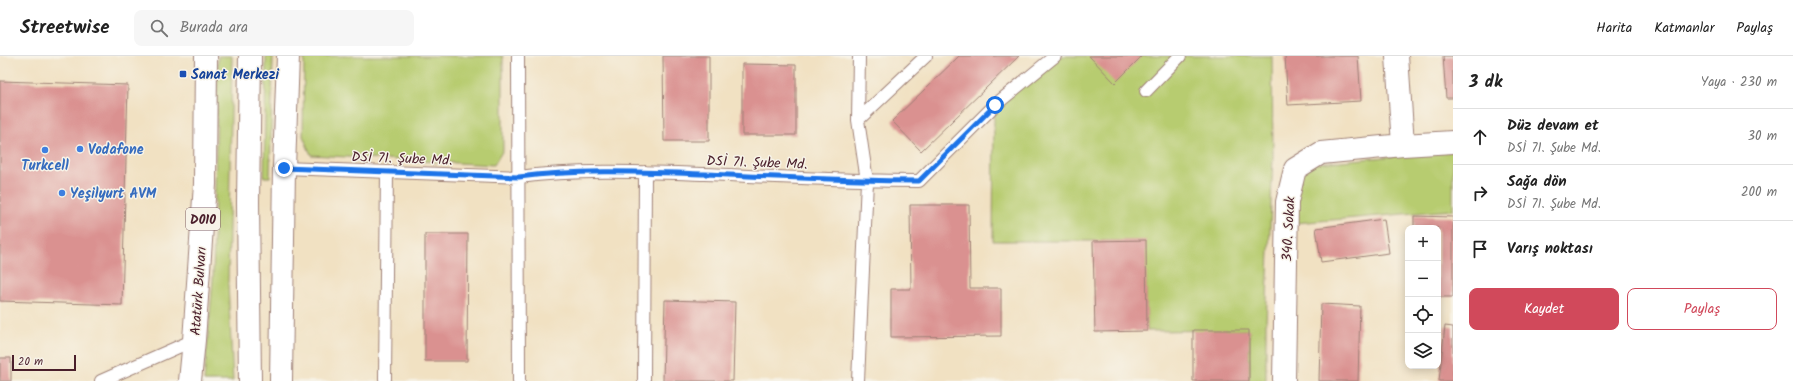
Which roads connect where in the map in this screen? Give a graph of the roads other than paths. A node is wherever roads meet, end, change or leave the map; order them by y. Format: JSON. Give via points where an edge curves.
{"nodes":[{"id":1,"x":206,"y":56,"type":"edge"},
{"id":2,"x":250,"y":56,"type":"edge"},
{"id":3,"x":288,"y":56,"type":"edge"},
{"id":4,"x":518,"y":56,"type":"edge"},
{"id":5,"x":859,"y":56,"type":"edge"},
{"id":6,"x":926,"y":56,"type":"edge"},
{"id":7,"x":1055,"y":56,"type":"edge"},
{"id":8,"x":1180,"y":56,"type":"edge"},
{"id":9,"x":1397,"y":56,"type":"edge"},
{"id":10,"x":1146,"y":91,"type":"dead end"},
{"id":11,"x":858,"y":120,"type":"junction"},
{"id":12,"x":1453,"y":142,"type":"edge"},
{"id":13,"x":1403,"y":145,"type":"junction"},
{"id":14,"x":284,"y":168,"type":"junction"},
{"id":15,"x":387,"y":172,"type":"junction"},
{"id":16,"x":645,"y":172,"type":"junction"},
{"id":17,"x":519,"y":177,"type":"junction"},
{"id":18,"x":867,"y":181,"type":"junction"},
{"id":19,"x":194,"y":340,"type":"junction"},
{"id":20,"x":385,"y":378,"type":"dead end"},
{"id":21,"x":101,"y":381,"type":"edge"},
{"id":22,"x":190,"y":381,"type":"edge"},
{"id":23,"x":250,"y":381,"type":"edge"},
{"id":24,"x":281,"y":381,"type":"edge"},
{"id":25,"x":519,"y":381,"type":"edge"},
{"id":26,"x":644,"y":381,"type":"edge"},
{"id":27,"x":858,"y":381,"type":"edge"},
{"id":28,"x":1284,"y":381,"type":"edge"}],
"edges":[{"from":1,"to":19,"type":"main road","name":"Atatürk Bulvarı","number":"D010","via":[[205,184]]},
{"from":2,"to":23,"type":"main road"},
{"from":3,"to":14,"type":"main road"},
{"from":4,"to":17,"type":"lane"},
{"from":5,"to":11,"type":"lane"},
{"from":6,"to":11,"type":"lane"},
{"from":7,"to":18,"type":"lane","name":"DSİ 71. Şube Md.","via":[[995,105],[919,181]]},
{"from":8,"to":10,"type":"lane"},
{"from":9,"to":13,"type":"main road"},
{"from":11,"to":18,"type":"lane"},
{"from":12,"to":13,"type":"main road","name":"340. Sokak"},
{"from":13,"to":28,"type":"main road","name":"340. Sokak","via":[[1321,154],[1295,169],[1287,202]]},
{"from":14,"to":15,"type":"lane","name":"DSİ 71. Şube Md."},
{"from":14,"to":24,"type":"main road"},
{"from":15,"to":17,"type":"lane","name":"DSİ 71. Şube Md."},
{"from":15,"to":20,"type":"lane"},
{"from":16,"to":17,"type":"lane","name":"DSİ 71. Şube Md.","via":[[552,173]]},
{"from":16,"to":18,"type":"lane","name":"DSİ 71. Şube Md."},
{"from":16,"to":26,"type":"lane"},
{"from":17,"to":25,"type":"lane"},
{"from":18,"to":27,"type":"lane"},
{"from":19,"to":21,"type":"lane"},
{"from":19,"to":22,"type":"main road","name":"Atatürk Bulvarı","number":"D010"}]}
